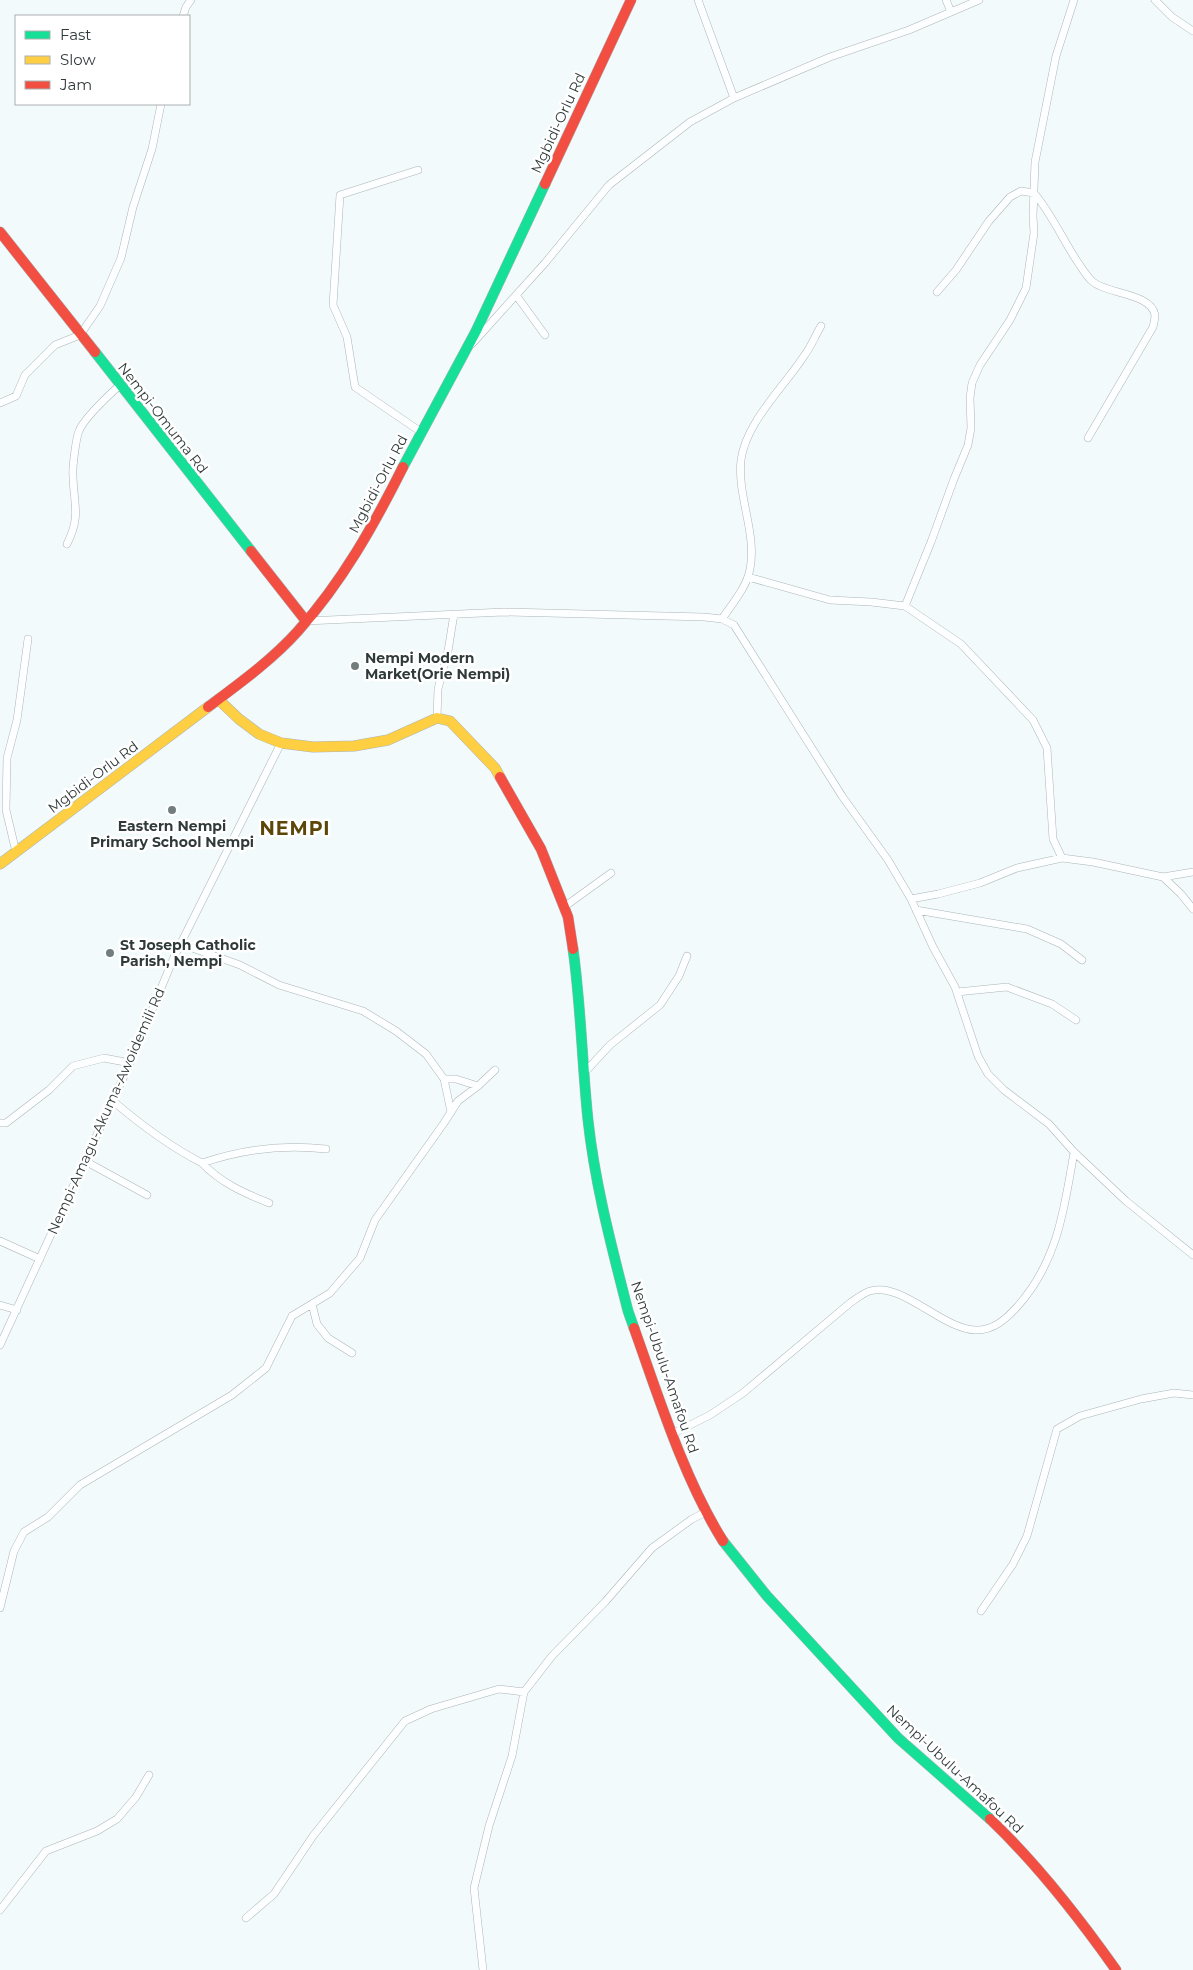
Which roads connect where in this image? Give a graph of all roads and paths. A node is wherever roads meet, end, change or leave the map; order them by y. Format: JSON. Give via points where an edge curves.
{"nodes":[{"id":1,"x":191,"y":0,"type":"edge"},
{"id":2,"x":631,"y":0,"type":"edge"},
{"id":3,"x":698,"y":0,"type":"edge"},
{"id":4,"x":946,"y":0,"type":"edge"},
{"id":5,"x":980,"y":0,"type":"edge"},
{"id":6,"x":1074,"y":0,"type":"edge"},
{"id":7,"x":1155,"y":0,"type":"edge"},
{"id":8,"x":950,"y":12,"type":"junction"},
{"id":9,"x":183,"y":15,"type":"edge"},
{"id":10,"x":1193,"y":32,"type":"edge"},
{"id":11,"x":734,"y":98,"type":"junction"},
{"id":12,"x":161,"y":105,"type":"edge"},
{"id":13,"x":418,"y":170,"type":"dead end"},
{"id":14,"x":1034,"y":193,"type":"junction"},
{"id":15,"x":0,"y":232,"type":"edge"},
{"id":16,"x":937,"y":292,"type":"dead end"},
{"id":17,"x":516,"y":295,"type":"junction"},
{"id":18,"x":821,"y":326,"type":"dead end"},
{"id":19,"x":80,"y":335,"type":"junction"},
{"id":20,"x":545,"y":335,"type":"dead end"},
{"id":21,"x":463,"y":354,"type":"junction"},
{"id":22,"x":120,"y":385,"type":"junction"},
{"id":23,"x":0,"y":403,"type":"edge"},
{"id":24,"x":420,"y":432,"type":"junction"},
{"id":25,"x":1088,"y":438,"type":"dead end"},
{"id":26,"x":67,"y":544,"type":"dead end"},
{"id":27,"x":748,"y":577,"type":"junction"},
{"id":28,"x":905,"y":606,"type":"junction"},
{"id":29,"x":454,"y":614,"type":"junction"},
{"id":30,"x":722,"y":619,"type":"junction"},
{"id":31,"x":306,"y":621,"type":"junction"},
{"id":32,"x":28,"y":639,"type":"dead end"},
{"id":33,"x":219,"y":700,"type":"junction"},
{"id":34,"x":437,"y":718,"type":"junction"},
{"id":35,"x":281,"y":743,"type":"junction"},
{"id":36,"x":16,"y":852,"type":"junction"},
{"id":37,"x":1062,"y":858,"type":"junction"},
{"id":38,"x":0,"y":864,"type":"edge"},
{"id":39,"x":1193,"y":872,"type":"edge"},
{"id":40,"x":612,"y":873,"type":"dead end"},
{"id":41,"x":1163,"y":877,"type":"junction"},
{"id":42,"x":911,"y":899,"type":"junction"},
{"id":43,"x":564,"y":907,"type":"junction"},
{"id":44,"x":1193,"y":909,"type":"edge"},
{"id":45,"x":916,"y":910,"type":"junction"},
{"id":46,"x":181,"y":944,"type":"junction"},
{"id":47,"x":687,"y":956,"type":"dead end"},
{"id":48,"x":1082,"y":960,"type":"dead end"},
{"id":49,"x":957,"y":992,"type":"junction"},
{"id":50,"x":1076,"y":1020,"type":"dead end"},
{"id":51,"x":130,"y":1064,"type":"junction"},
{"id":52,"x":495,"y":1070,"type":"dead end"},
{"id":53,"x":584,"y":1074,"type":"junction"},
{"id":54,"x":444,"y":1079,"type":"junction"},
{"id":55,"x":478,"y":1086,"type":"junction"},
{"id":56,"x":113,"y":1101,"type":"junction"},
{"id":57,"x":451,"y":1112,"type":"junction"},
{"id":58,"x":0,"y":1122,"type":"edge"},
{"id":59,"x":326,"y":1149,"type":"dead end"},
{"id":60,"x":1074,"y":1152,"type":"junction"},
{"id":61,"x":85,"y":1161,"type":"junction"},
{"id":62,"x":202,"y":1163,"type":"junction"},
{"id":63,"x":147,"y":1195,"type":"dead end"},
{"id":64,"x":269,"y":1203,"type":"dead end"},
{"id":65,"x":0,"y":1241,"type":"edge"},
{"id":66,"x":1193,"y":1255,"type":"edge"},
{"id":67,"x":40,"y":1259,"type":"junction"},
{"id":68,"x":312,"y":1304,"type":"junction"},
{"id":69,"x":0,"y":1305,"type":"edge"},
{"id":70,"x":17,"y":1310,"type":"junction"},
{"id":71,"x":0,"y":1345,"type":"edge"},
{"id":72,"x":352,"y":1352,"type":"dead end"},
{"id":73,"x":1193,"y":1395,"type":"edge"},
{"id":74,"x":672,"y":1434,"type":"junction"},
{"id":75,"x":706,"y":1512,"type":"junction"},
{"id":76,"x":0,"y":1608,"type":"edge"},
{"id":77,"x":981,"y":1611,"type":"dead end"},
{"id":78,"x":524,"y":1692,"type":"junction"},
{"id":79,"x":149,"y":1774,"type":"dead end"},
{"id":80,"x":0,"y":1910,"type":"edge"},
{"id":81,"x":246,"y":1918,"type":"dead end"},
{"id":82,"x":484,"y":1970,"type":"edge"},
{"id":83,"x":1116,"y":1970,"type":"edge"}],
"edges":[{"from":1,"to":9,"type":"street"},
{"from":2,"to":21,"type":"street","name":"Mgbidi-Orlu Rd"},
{"from":3,"to":11,"type":"street"},
{"from":4,"to":8,"type":"street"},
{"from":5,"to":8,"type":"street"},
{"from":6,"to":14,"type":"street","via":[[1056,56],[1036,162]]},
{"from":7,"to":10,"type":"street"},
{"from":8,"to":11,"type":"street","via":[[830,57]]},
{"from":11,"to":17,"type":"street","via":[[690,122],[609,185]]},
{"from":12,"to":19,"type":"street","via":[[152,149],[121,258],[100,306]]},
{"from":13,"to":24,"type":"street","via":[[340,195],[333,305],[347,337],[354,387]]},
{"from":14,"to":16,"type":"street","via":[[1021,191],[1010,196]]},
{"from":14,"to":25,"type":"street","via":[[1093,283],[1144,302],[1155,316],[1153,327]]},
{"from":14,"to":28,"type":"street","via":[[1034,234],[1026,288],[972,382],[968,445]]},
{"from":15,"to":19,"type":"street","name":"Nempi-Omuma Rd"},
{"from":17,"to":20,"type":"street"},
{"from":17,"to":21,"type":"street"},
{"from":18,"to":27,"type":"street","via":[[806,354],[760,414],[741,460],[752,547]]},
{"from":19,"to":22,"type":"street","name":"Nempi-Omuma Rd"},
{"from":19,"to":23,"type":"street","via":[[55,345],[25,375],[16,396]]},
{"from":21,"to":24,"type":"street","name":"Mgbidi-Orlu Rd"},
{"from":22,"to":26,"type":"street","via":[[79,431],[73,475],[75,528]]},
{"from":22,"to":31,"type":"street","name":"Nempi-Omuma Rd"},
{"from":24,"to":31,"type":"street","name":"Mgbidi-Orlu Rd","via":[[377,518],[350,562]]},
{"from":27,"to":28,"type":"street","via":[[830,600]]},
{"from":27,"to":30,"type":"street"},
{"from":28,"to":37,"type":"street","via":[[961,644],[1033,720],[1047,748],[1052,839]]},
{"from":29,"to":30,"type":"street","via":[[504,612]]},
{"from":29,"to":31,"type":"street"},
{"from":29,"to":34,"type":"street","via":[[438,689]]},
{"from":30,"to":42,"type":"street","via":[[734,626],[752,652]]},
{"from":31,"to":33,"type":"street","name":"Mgbidi-Orlu Rd","via":[[261,667]]},
{"from":32,"to":36,"type":"street","via":[[18,720],[7,758],[6,810]]},
{"from":33,"to":35,"type":"street","via":[[259,734]]},
{"from":33,"to":36,"type":"street","name":"Mgbidi-Orlu Rd"},
{"from":34,"to":35,"type":"street","via":[[388,740],[354,746],[312,747]]},
{"from":34,"to":43,"type":"street","name":"Nempi-Ubulu-Amafou Rd","via":[[450,720],[495,768],[541,849]]},
{"from":35,"to":46,"type":"street","name":"Nempi-Amagu-Akuma-Awoidemili Rd"},
{"from":36,"to":38,"type":"street","name":"Mgbidi-Orlu Rd"},
{"from":37,"to":41,"type":"street"},
{"from":37,"to":42,"type":"street","via":[[1017,868],[980,883]]},
{"from":39,"to":41,"type":"street"},
{"from":40,"to":43,"type":"street"},
{"from":41,"to":44,"type":"street"},
{"from":42,"to":45,"type":"street"},
{"from":43,"to":53,"type":"street","name":"Nempi-Ubulu-Amafou Rd","via":[[573,948]]},
{"from":45,"to":48,"type":"street","via":[[1027,929],[1061,944]]},
{"from":45,"to":49,"type":"street"},
{"from":46,"to":51,"type":"street","name":"Nempi-Amagu-Akuma-Awoidemili Rd"},
{"from":46,"to":54,"type":"street","via":[[240,965],[279,984],[363,1011],[426,1054]]},
{"from":47,"to":53,"type":"street","via":[[679,976],[660,1005],[610,1045]]},
{"from":49,"to":50,"type":"street","via":[[1007,987],[1052,1004]]},
{"from":49,"to":60,"type":"street","via":[[978,1056],[988,1074],[1049,1124]]},
{"from":51,"to":56,"type":"street","name":"Nempi-Amagu-Akuma-Awoidemili Rd"},
{"from":51,"to":58,"type":"street","via":[[104,1058],[73,1066],[49,1090],[6,1123]]},
{"from":52,"to":55,"type":"street"},
{"from":53,"to":74,"type":"street","name":"Nempi-Ubulu-Amafou Rd","via":[[598,1190],[608,1233],[628,1311]]},
{"from":54,"to":55,"type":"street"},
{"from":54,"to":57,"type":"street"},
{"from":55,"to":57,"type":"street","via":[[458,1101]]},
{"from":56,"to":61,"type":"street","name":"Nempi-Amagu-Akuma-Awoidemili Rd"},
{"from":56,"to":62,"type":"street","via":[[174,1148]]},
{"from":57,"to":68,"type":"street","via":[[375,1220],[360,1258],[330,1293]]},
{"from":59,"to":62,"type":"street","via":[[272,1148],[233,1153]]},
{"from":60,"to":66,"type":"street","via":[[1126,1201]]},
{"from":60,"to":74,"type":"street","via":[[1064,1212],[1044,1270],[1023,1300],[995,1326],[976,1330],[955,1325],[898,1294],[870,1291],[850,1303],[743,1393],[710,1415]]},
{"from":61,"to":63,"type":"street"},
{"from":61,"to":67,"type":"street","name":"Nempi-Amagu-Akuma-Awoidemili Rd"},
{"from":62,"to":64,"type":"street","via":[[212,1174],[238,1191]]},
{"from":65,"to":67,"type":"street"},
{"from":67,"to":70,"type":"street","name":"Nempi-Amagu-Akuma-Awoidemili Rd"},
{"from":68,"to":72,"type":"street","via":[[317,1324],[328,1338]]},
{"from":68,"to":76,"type":"street","via":[[292,1316],[266,1368],[232,1395],[80,1485],[48,1517],[24,1532],[14,1551]]},
{"from":69,"to":70,"type":"street"},
{"from":70,"to":71,"type":"street","name":"Nempi-Amagu-Akuma-Awoidemili Rd"},
{"from":73,"to":77,"type":"street","via":[[1174,1393],[1141,1399],[1080,1416],[1057,1429],[1027,1536],[1013,1564]]},
{"from":74,"to":75,"type":"street","name":"Nempi-Ubulu-Amafou Rd"},
{"from":75,"to":78,"type":"street","via":[[652,1548],[552,1656]]},
{"from":75,"to":83,"type":"street","name":"Nempi-Ubulu-Amafou Rd","via":[[730,1551],[767,1596],[898,1738],[1010,1838],[1092,1936]]},
{"from":78,"to":81,"type":"street","via":[[499,1689],[405,1721],[313,1836],[274,1894]]},
{"from":78,"to":82,"type":"street","via":[[512,1756],[489,1826],[474,1888]]},
{"from":79,"to":80,"type":"street","via":[[136,1797],[117,1819],[46,1851]]}]}
